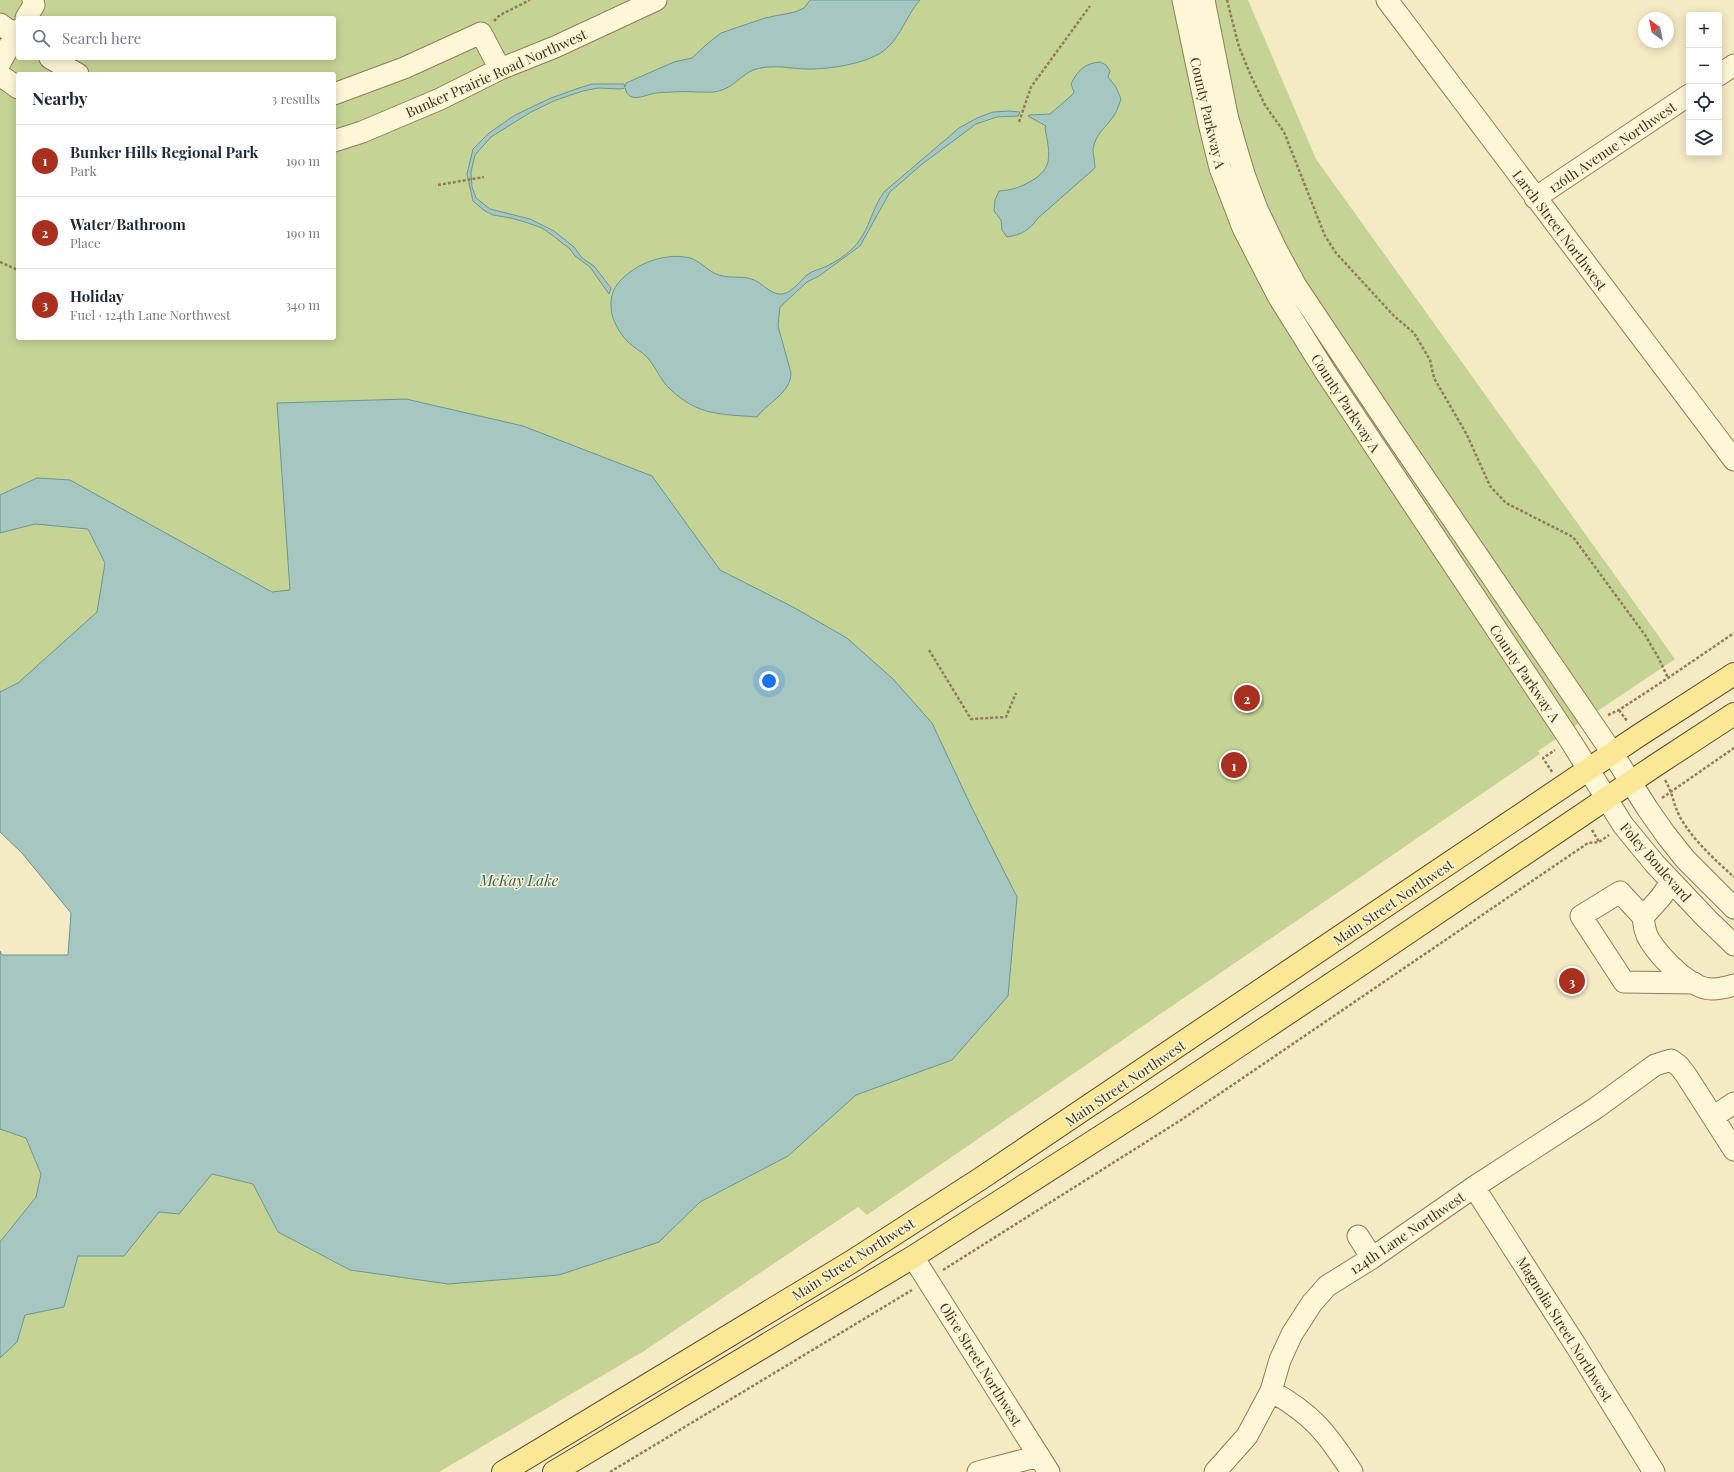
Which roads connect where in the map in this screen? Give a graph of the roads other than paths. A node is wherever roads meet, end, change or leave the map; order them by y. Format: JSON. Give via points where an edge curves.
{"nodes":[{"id":1,"x":33,"y":0,"type":"edge"},
{"id":2,"x":656,"y":0,"type":"edge"},
{"id":3,"x":1183,"y":0,"type":"edge"},
{"id":4,"x":1204,"y":0,"type":"edge"},
{"id":5,"x":1387,"y":0,"type":"edge"},
{"id":6,"x":25,"y":16,"type":"edge"},
{"id":7,"x":15,"y":29,"type":"edge"},
{"id":8,"x":54,"y":60,"type":"edge"},
{"id":9,"x":0,"y":63,"type":"edge"},
{"id":10,"x":1734,"y":65,"type":"edge"},
{"id":11,"x":500,"y":69,"type":"junction"},
{"id":12,"x":74,"y":72,"type":"edge"},
{"id":13,"x":1722,"y":73,"type":"edge"},
{"id":14,"x":0,"y":75,"type":"edge"},
{"id":15,"x":16,"y":87,"type":"edge"},
{"id":16,"x":336,"y":93,"type":"edge"},
{"id":17,"x":1686,"y":97,"type":"edge"},
{"id":18,"x":336,"y":140,"type":"edge"},
{"id":19,"x":1535,"y":198,"type":"junction"},
{"id":20,"x":1734,"y":460,"type":"edge"},
{"id":21,"x":1734,"y":674,"type":"edge"},
{"id":22,"x":1734,"y":714,"type":"edge"},
{"id":23,"x":1613,"y":754,"type":"junction"},
{"id":24,"x":1589,"y":770,"type":"junction"},
{"id":25,"x":1630,"y":782,"type":"junction"},
{"id":26,"x":1606,"y":798,"type":"junction"},
{"id":27,"x":1671,"y":882,"type":"junction"},
{"id":28,"x":1734,"y":908,"type":"edge"},
{"id":29,"x":1643,"y":917,"type":"junction"},
{"id":30,"x":1734,"y":945,"type":"edge"},
{"id":31,"x":1694,"y":983,"type":"junction"},
{"id":32,"x":1734,"y":985,"type":"edge"},
{"id":33,"x":1734,"y":1103,"type":"edge"},
{"id":34,"x":1713,"y":1116,"type":"junction"},
{"id":35,"x":1734,"y":1150,"type":"edge"},
{"id":36,"x":1474,"y":1187,"type":"junction"},
{"id":37,"x":1358,"y":1236,"type":"dead end"},
{"id":38,"x":913,"y":1257,"type":"junction"},
{"id":39,"x":1372,"y":1258,"type":"junction"},
{"id":40,"x":1271,"y":1391,"type":"junction"},
{"id":41,"x":1044,"y":1464,"type":"edge"},
{"id":42,"x":503,"y":1472,"type":"edge"},
{"id":43,"x":554,"y":1472,"type":"edge"},
{"id":44,"x":978,"y":1472,"type":"edge"},
{"id":45,"x":1215,"y":1472,"type":"edge"},
{"id":46,"x":1352,"y":1472,"type":"edge"},
{"id":47,"x":1654,"y":1472,"type":"edge"}],
"edges":[{"from":1,"to":6,"type":"street","via":[[34,5]]},
{"from":2,"to":11,"type":"street","name":"Bunker Prairie Road Northwest","via":[[555,47]]},
{"from":3,"to":24,"type":"street","name":"County Parkway A","via":[[1220,168],[1233,206],[1278,296],[1326,373]]},
{"from":4,"to":23,"type":"street","name":"County Parkway A","via":[[1227,115],[1245,177],[1259,214],[1296,286]]},
{"from":5,"to":19,"type":"street","name":"Larch Street Northwest"},
{"from":7,"to":9,"type":"street"},
{"from":8,"to":12,"type":"street"},
{"from":10,"to":13,"type":"street"},
{"from":11,"to":16,"type":"street","via":[[481,33],[404,68]]},
{"from":11,"to":18,"type":"street","name":"Bunker Prairie Road Northwest","via":[[433,102]]},
{"from":14,"to":15,"type":"street"},
{"from":17,"to":19,"type":"street","name":"126th Avenue Northwest"},
{"from":19,"to":20,"type":"street","name":"Larch Street Northwest"},
{"from":21,"to":23,"type":"main road","name":"Main Street Northwest"},
{"from":22,"to":25,"type":"main road","name":"Main Street Northwest"},
{"from":23,"to":24,"type":"main road","name":"Main Street Northwest"},
{"from":23,"to":25,"type":"street","name":"Foley Boulevard"},
{"from":24,"to":26,"type":"street","name":"Foley Boulevard"},
{"from":24,"to":42,"type":"main road","name":"Main Street Northwest","via":[[980,1180],[851,1262]]},
{"from":25,"to":26,"type":"main road","name":"Main Street Northwest"},
{"from":25,"to":28,"type":"street","name":"Foley Boulevard","via":[[1650,814],[1680,853]]},
{"from":26,"to":27,"type":"street","name":"Foley Boulevard","via":[[1623,825]]},
{"from":26,"to":38,"type":"main road","name":"Main Street Northwest","via":[[1354,970]]},
{"from":27,"to":29,"type":"street"},
{"from":27,"to":30,"type":"street","name":"Foley Boulevard"},
{"from":29,"to":31,"type":"street","via":[[1649,940],[1676,971]]},
{"from":29,"to":31,"type":"street","via":[[1620,892],[1581,916],[1624,982]]},
{"from":31,"to":32,"type":"street","via":[[1711,989]]},
{"from":33,"to":34,"type":"street"},
{"from":34,"to":35,"type":"street"},
{"from":34,"to":36,"type":"street","name":"124th Lane Northwest","via":[[1686,1075],[1671,1060],[1655,1065],[1596,1108]]},
{"from":36,"to":39,"type":"street","name":"124th Lane Northwest"},
{"from":36,"to":47,"type":"street","name":"Magnolia Street Northwest"},
{"from":37,"to":39,"type":"street"},
{"from":38,"to":41,"type":"street","name":"Olive Street Northwest"},
{"from":38,"to":43,"type":"main road","name":"Main Street Northwest"},
{"from":39,"to":40,"type":"street","name":"124th Lane Northwest","via":[[1327,1286],[1312,1303],[1292,1334],[1280,1360]]},
{"from":40,"to":45,"type":"street","name":"124th Lane Northwest","via":[[1247,1436]]},
{"from":40,"to":46,"type":"street","via":[[1293,1403],[1318,1424]]},
{"from":41,"to":44,"type":"street"}]}
